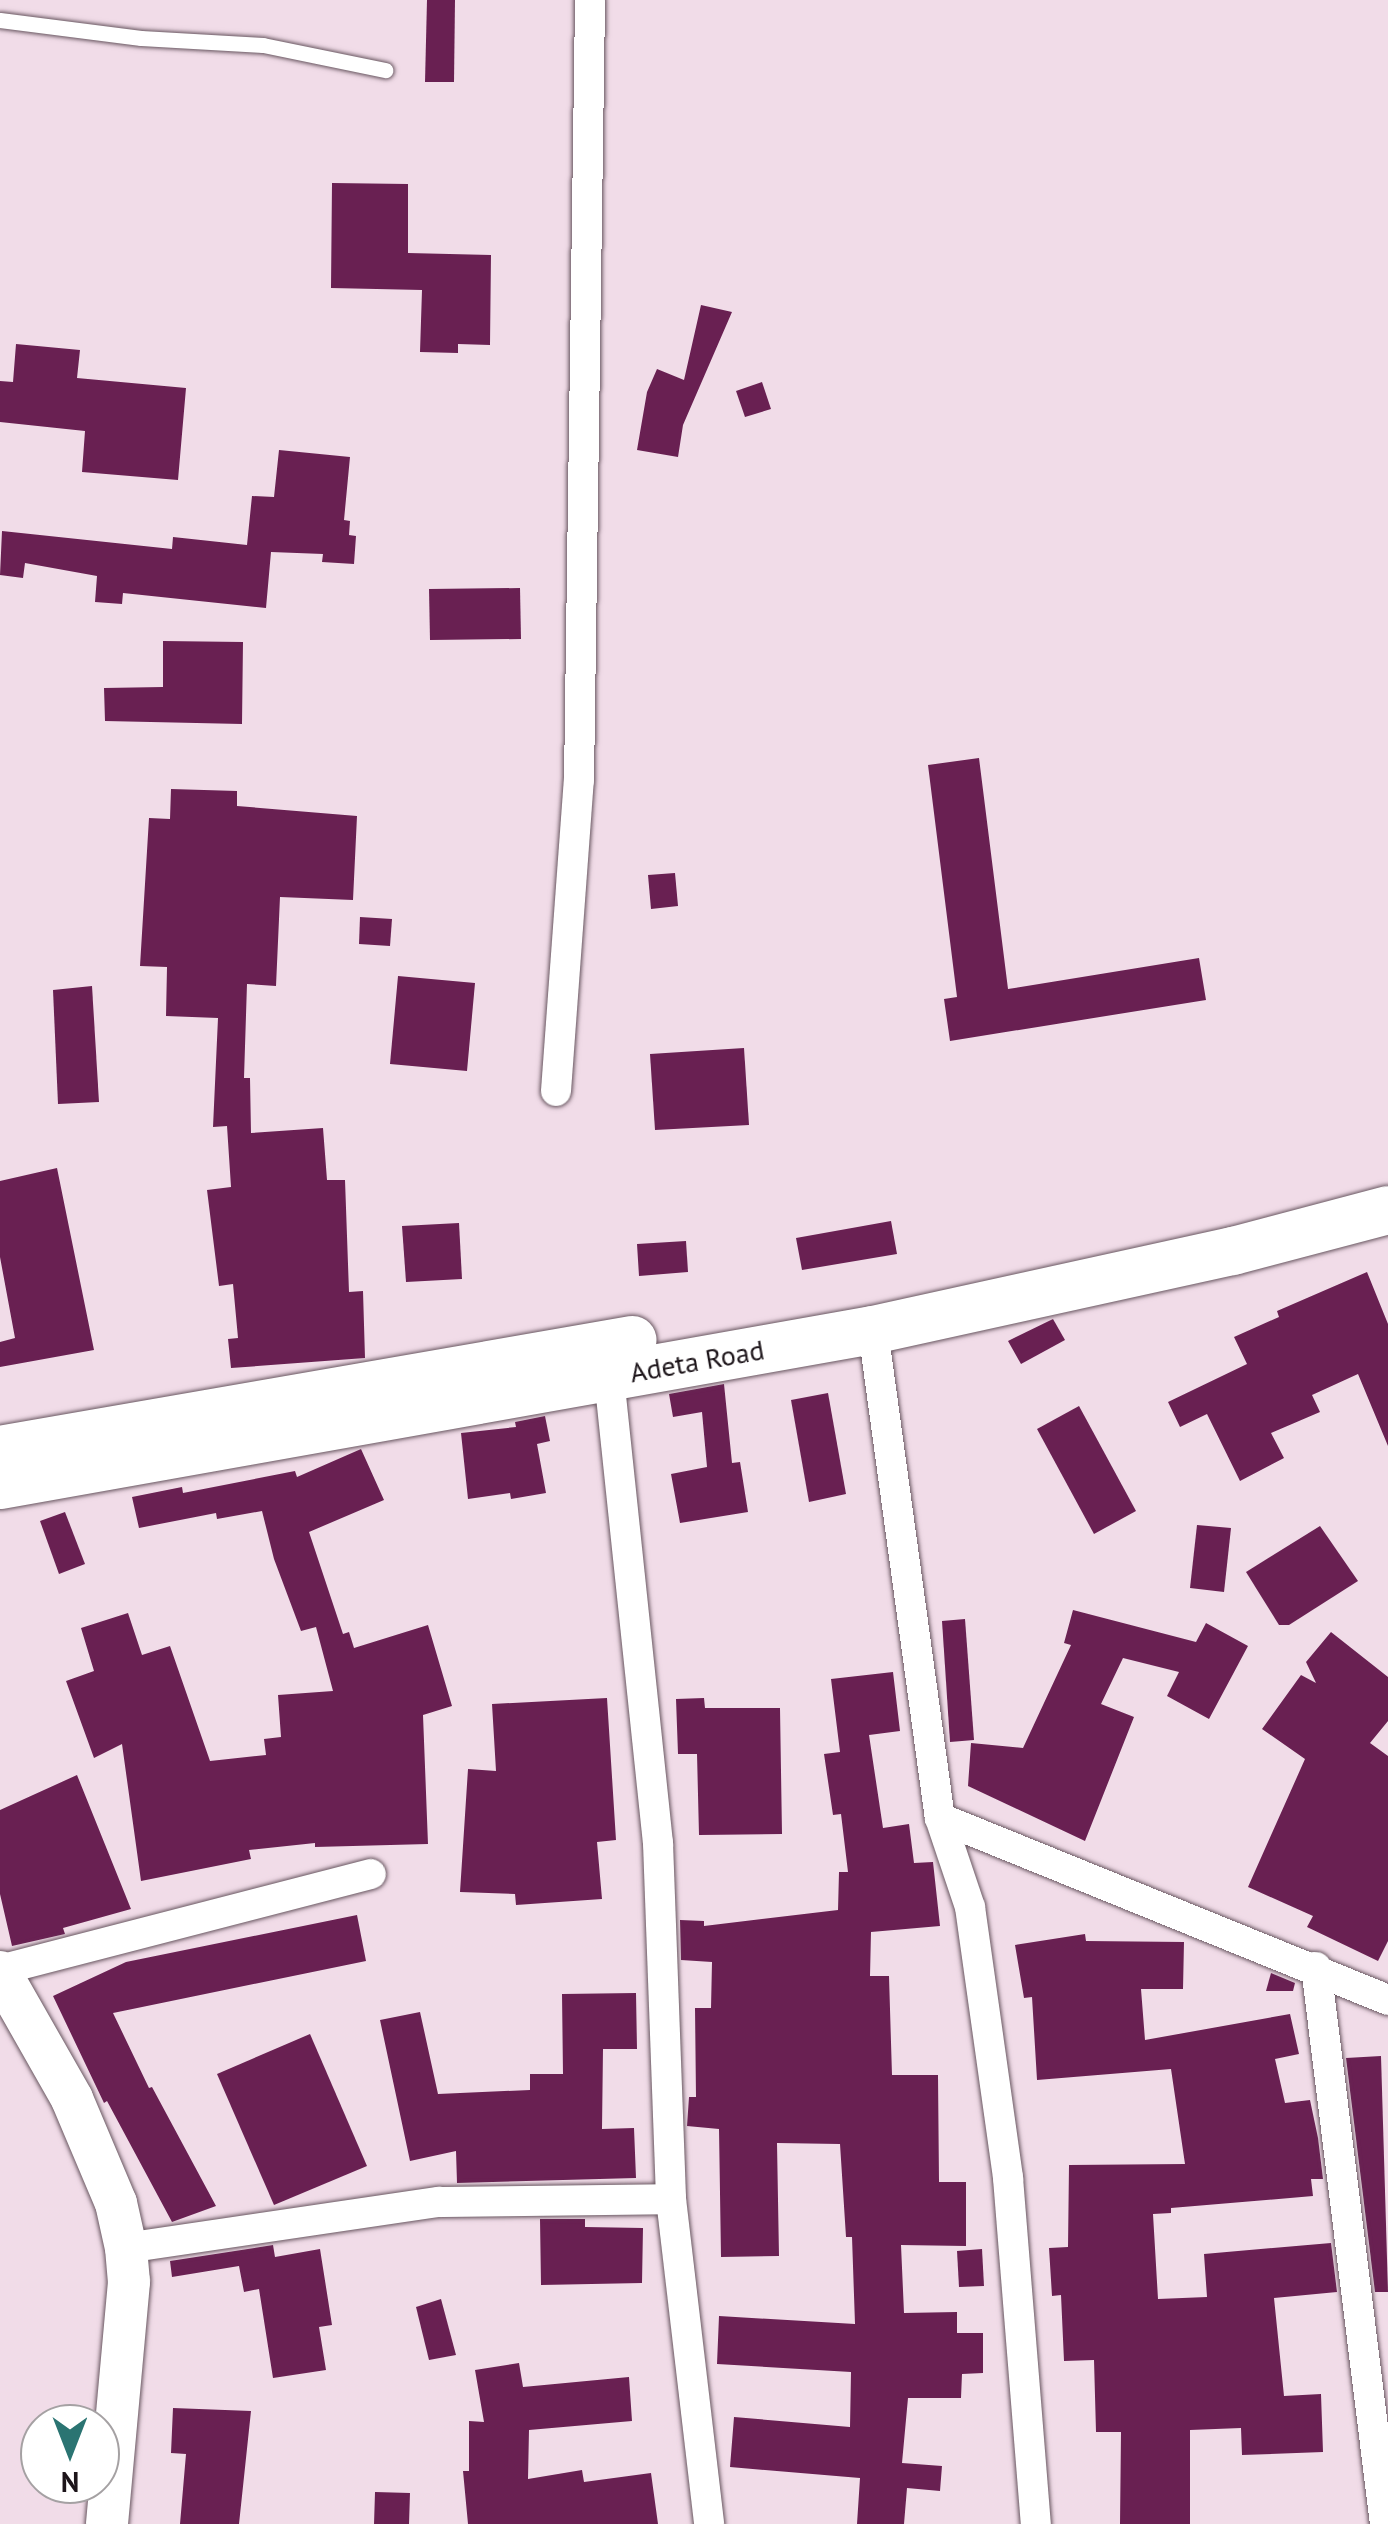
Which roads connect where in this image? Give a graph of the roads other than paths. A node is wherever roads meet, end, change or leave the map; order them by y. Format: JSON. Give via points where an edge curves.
{"nodes":[{"id":1,"x":590,"y":0,"type":"edge"},
{"id":2,"x":0,"y":20,"type":"edge"},
{"id":3,"x":384,"y":70,"type":"dead end"},
{"id":4,"x":556,"y":1090,"type":"dead end"},
{"id":5,"x":1388,"y":1177,"type":"edge"},
{"id":6,"x":1388,"y":1210,"type":"edge"},
{"id":7,"x":873,"y":1330,"type":"junction"},
{"id":8,"x":609,"y":1377,"type":"junction"},
{"id":9,"x":0,"y":1450,"type":"edge"},
{"id":10,"x":0,"y":1485,"type":"edge"},
{"id":11,"x":940,"y":1818,"type":"junction"},
{"id":12,"x":370,"y":1874,"type":"dead end"},
{"id":13,"x":1316,"y":1967,"type":"junction"},
{"id":14,"x":0,"y":1971,"type":"edge"},
{"id":15,"x":1388,"y":2000,"type":"edge"},
{"id":16,"x":670,"y":2199,"type":"junction"},
{"id":17,"x":126,"y":2248,"type":"junction"},
{"id":18,"x":106,"y":2524,"type":"edge"},
{"id":19,"x":709,"y":2524,"type":"edge"},
{"id":20,"x":1036,"y":2524,"type":"edge"},
{"id":21,"x":1385,"y":2524,"type":"edge"}],
"edges":[{"from":1,"to":4,"type":"street","via":[[579,781]]},
{"from":2,"to":3,"type":"lane","via":[[263,45]]},
{"from":5,"to":9,"type":"main road","name":"Adeta Road","via":[[1226,1221],[867,1299]]},
{"from":6,"to":7,"type":"main road","name":"Adeta Road","via":[[1233,1252]]},
{"from":7,"to":8,"type":"main road","name":"Adeta Road"},
{"from":7,"to":11,"type":"street"},
{"from":8,"to":10,"type":"main road","name":"Adeta Road"},
{"from":8,"to":16,"type":"street","via":[[658,1843]]},
{"from":11,"to":13,"type":"street"},
{"from":11,"to":20,"type":"street","via":[[970,1907],[1008,2178]]},
{"from":12,"to":14,"type":"street"},
{"from":13,"to":15,"type":"street"},
{"from":13,"to":21,"type":"street"},
{"from":14,"to":17,"type":"street","via":[[72,2099],[116,2204]]},
{"from":16,"to":17,"type":"street","via":[[440,2202]]},
{"from":16,"to":19,"type":"street"},
{"from":17,"to":18,"type":"street","via":[[129,2282]]}]}
